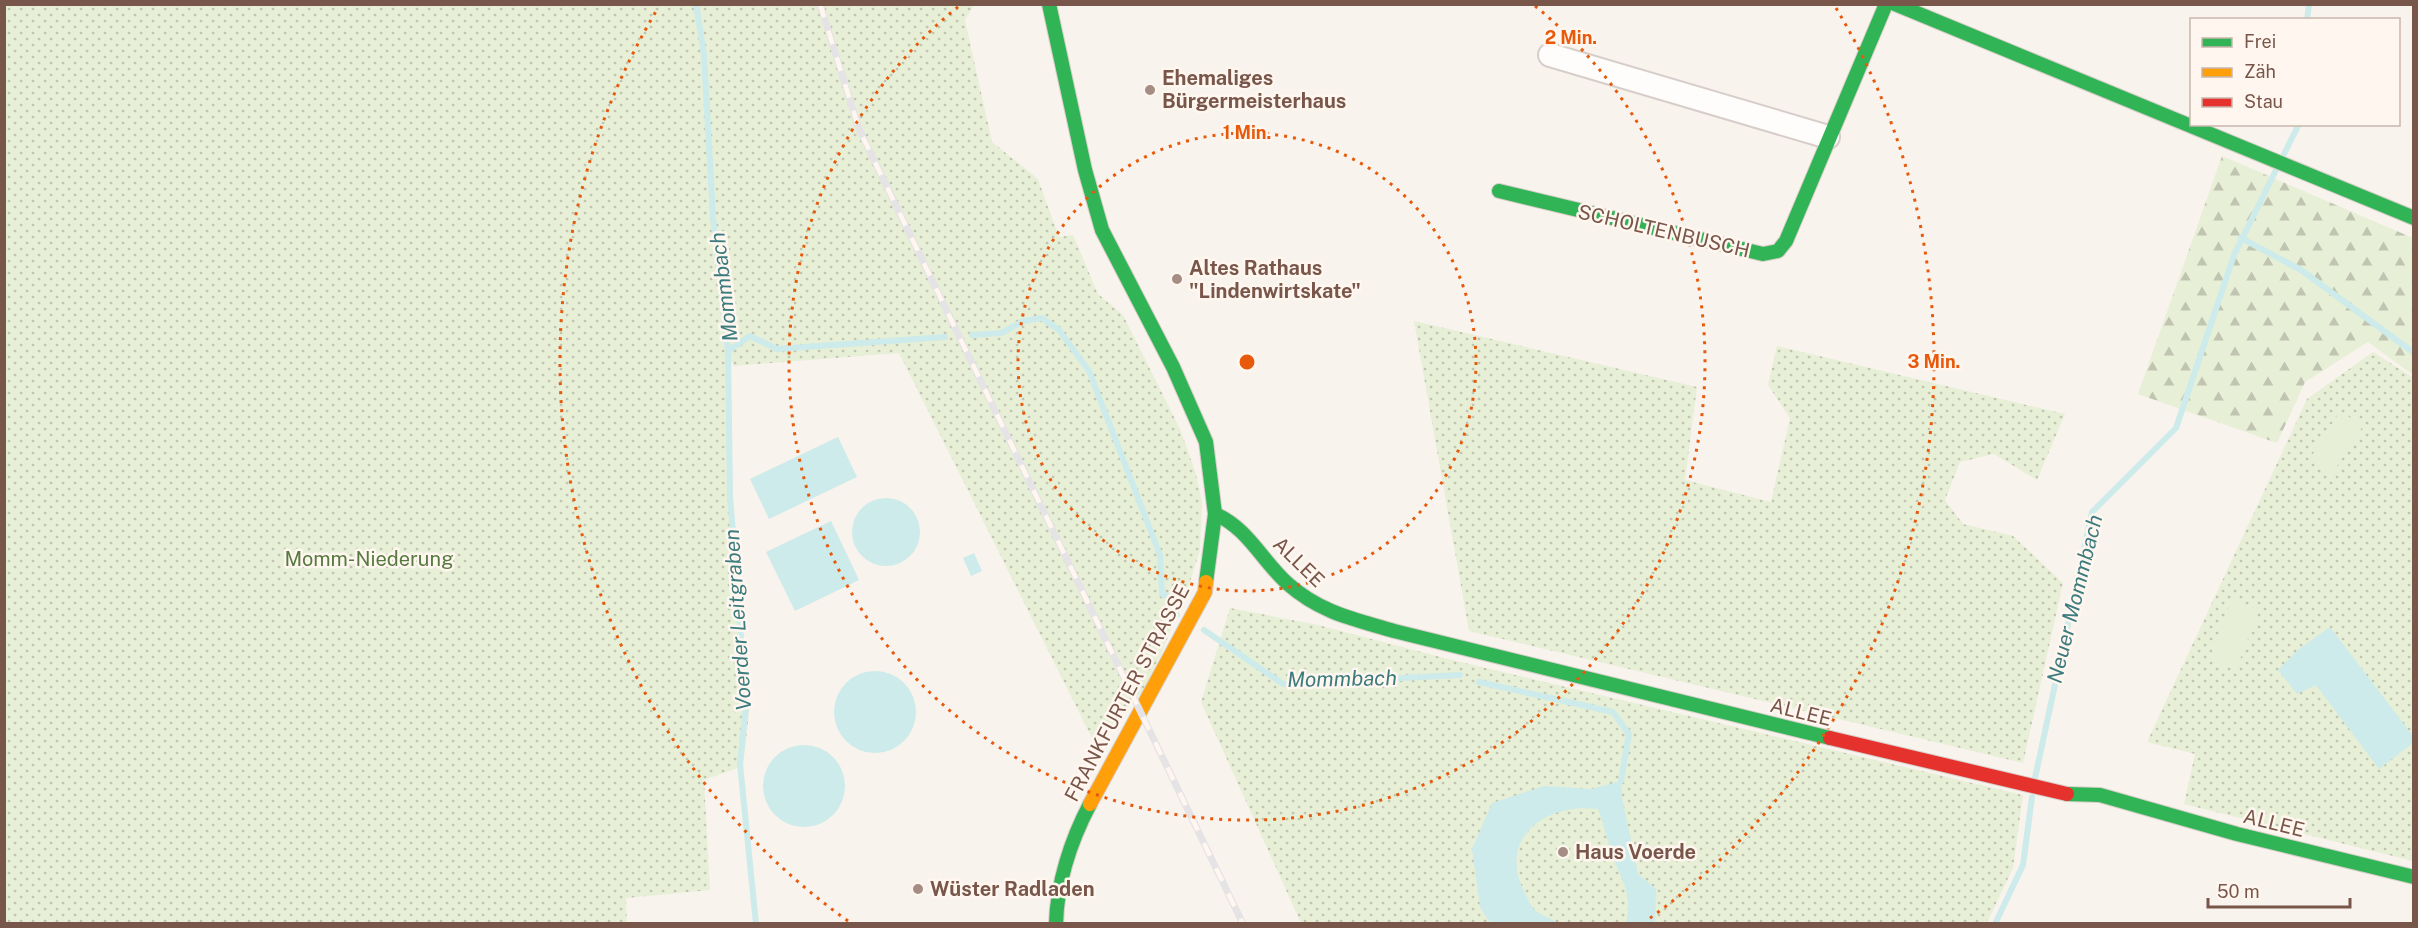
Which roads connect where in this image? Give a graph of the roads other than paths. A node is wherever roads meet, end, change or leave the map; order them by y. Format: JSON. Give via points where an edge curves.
{"nodes":[{"id":1,"x":1049,"y":4,"type":"edge"},
{"id":2,"x":1886,"y":4,"type":"edge"},
{"id":3,"x":1909,"y":7,"type":"edge"},
{"id":4,"x":1550,"y":55,"type":"dead end"},
{"id":5,"x":2190,"y":124,"type":"edge"},
{"id":6,"x":2194,"y":126,"type":"edge"},
{"id":7,"x":1828,"y":137,"type":"junction"},
{"id":8,"x":1499,"y":191,"type":"dead end"},
{"id":9,"x":2414,"y":218,"type":"edge"},
{"id":10,"x":1215,"y":514,"type":"junction"},
{"id":11,"x":2414,"y":877,"type":"edge"},
{"id":12,"x":1056,"y":924,"type":"edge"}],
"edges":[{"from":1,"to":10,"type":"street","name":"FRANKFURTER STRASSE","via":[[1102,230],[1173,367],[1206,442]]},
{"from":2,"to":7,"type":"street","name":"SCHOLTENBUSCH"},
{"from":3,"to":5,"type":"street"},
{"from":4,"to":7,"type":"street"},
{"from":6,"to":9,"type":"street"},
{"from":7,"to":8,"type":"street","name":"SCHOLTENBUSCH","via":[[1785,241],[1778,251],[1762,254]]},
{"from":10,"to":11,"type":"street","name":"ALLEE","via":[[1232,521],[1288,584],[1323,610],[1394,631],[2057,794],[2100,795],[2237,834]]},
{"from":10,"to":12,"type":"street","name":"FRANKFURTER STRASSE","via":[[1204,592],[1080,823],[1057,894]]}]}
